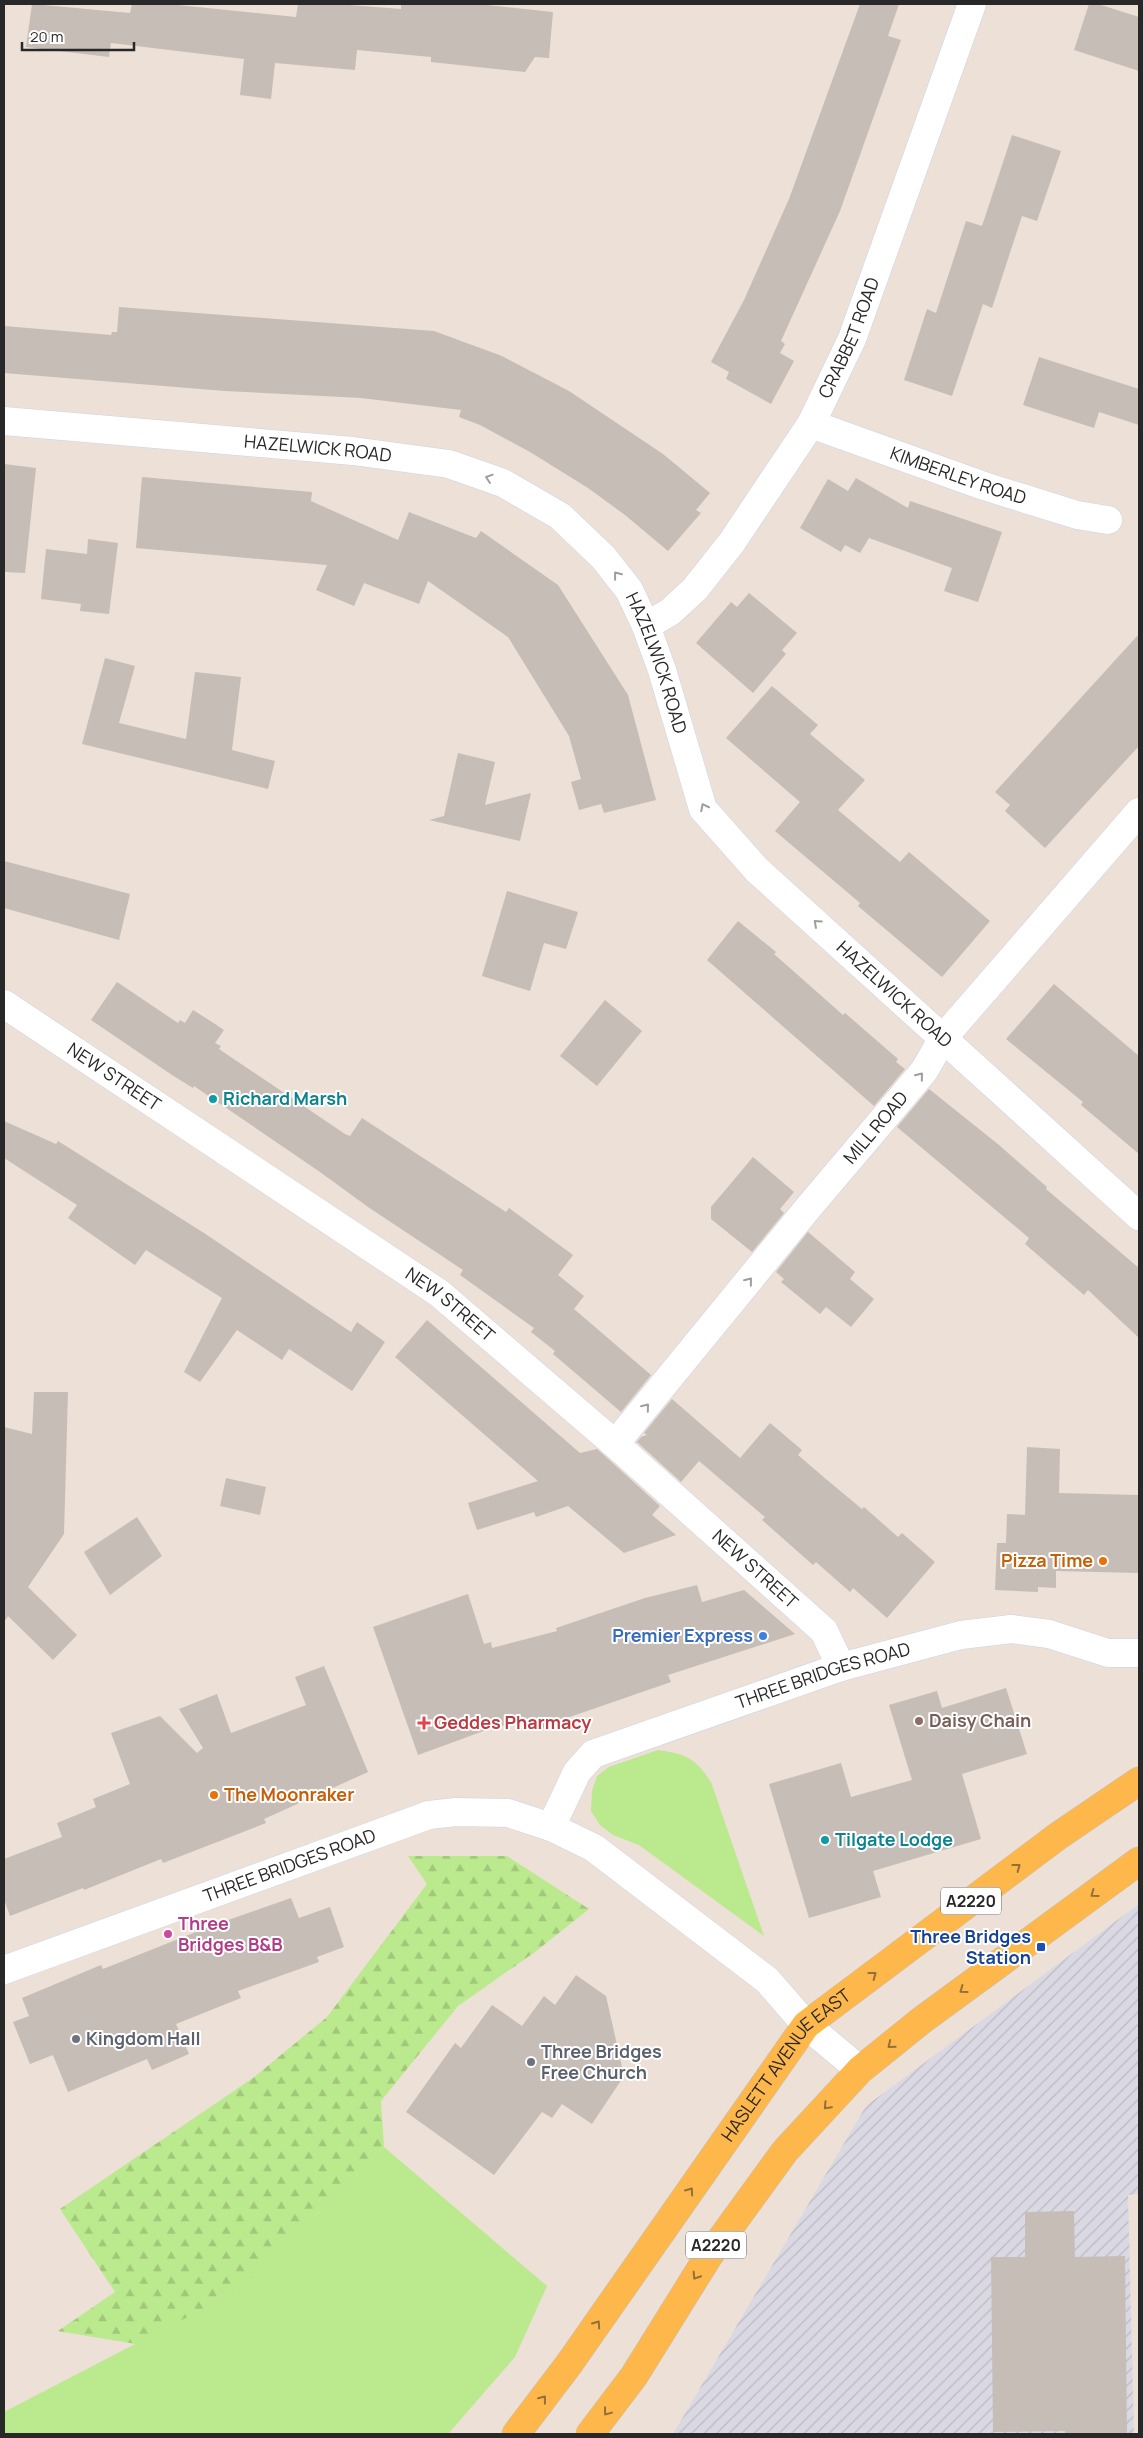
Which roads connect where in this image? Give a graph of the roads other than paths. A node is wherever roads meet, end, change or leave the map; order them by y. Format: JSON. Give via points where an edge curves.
{"nodes":[{"id":1,"x":972,"y":4,"type":"edge"},
{"id":2,"x":4,"y":421,"type":"edge"},
{"id":3,"x":811,"y":424,"type":"junction"},
{"id":4,"x":1108,"y":520,"type":"dead end"},
{"id":5,"x":646,"y":626,"type":"junction"},
{"id":6,"x":1139,"y":812,"type":"edge"},
{"id":7,"x":4,"y":1004,"type":"edge"},
{"id":8,"x":943,"y":1038,"type":"junction"},
{"id":9,"x":1139,"y":1216,"type":"edge"},
{"id":10,"x":615,"y":1444,"type":"junction"},
{"id":11,"x":1139,"y":1653,"type":"edge"},
{"id":12,"x":841,"y":1667,"type":"junction"},
{"id":13,"x":1139,"y":1781,"type":"edge"},
{"id":14,"x":551,"y":1826,"type":"junction"},
{"id":15,"x":1139,"y":1861,"type":"edge"},
{"id":16,"x":4,"y":1970,"type":"edge"},
{"id":17,"x":806,"y":2025,"type":"junction"},
{"id":18,"x":860,"y":2070,"type":"junction"},
{"id":19,"x":516,"y":2434,"type":"edge"},
{"id":20,"x":590,"y":2434,"type":"edge"}],
"edges":[{"from":1,"to":3,"type":"street","name":"CRABBET ROAD","via":[[852,339]]},
{"from":5,"to":2,"type":"street","name":"HAZELWICK ROAD","one_way":true,"via":[[629,590],[560,516],[503,483],[449,464],[354,450]]},
{"from":3,"to":4,"type":"street","name":"KIMBERLEY ROAD","via":[[984,486],[1077,515]]},
{"from":3,"to":5,"type":"street","name":"CRABBET ROAD","via":[[732,542],[695,589],[670,612]]},
{"from":8,"to":5,"type":"street","name":"HAZELWICK ROAD","one_way":true,"via":[[757,870],[703,809]]},
{"from":6,"to":8,"type":"street","name":"MILL ROAD"},
{"from":7,"to":10,"type":"street","name":"NEW STREET","via":[[439,1293]]},
{"from":8,"to":9,"type":"street","name":"HAZELWICK ROAD"},
{"from":10,"to":8,"type":"street","name":"MILL ROAD","one_way":true,"via":[[924,1071]]},
{"from":10,"to":12,"type":"street","name":"NEW STREET","via":[[824,1631]]},
{"from":11,"to":12,"type":"street","name":"THREE BRIDGES ROAD","via":[[1108,1653],[1049,1634],[1011,1629],[961,1635]]},
{"from":12,"to":14,"type":"street","name":"THREE BRIDGES ROAD","via":[[593,1754],[577,1772]]},
{"from":17,"to":13,"type":"main road","name":"HASLETT AVENUE EAST","number":"A2220","one_way":true,"via":[[1058,1836]]},
{"from":14,"to":16,"type":"street","name":"THREE BRIDGES ROAD","via":[[508,1813],[430,1815]]},
{"from":14,"to":17,"type":"street","name":"THREE BRIDGES ROAD","via":[[594,1848],[767,1980]]},
{"from":15,"to":18,"type":"main road","number":"A2220","one_way":true,"via":[[922,2020]]},
{"from":17,"to":18,"type":"street","name":"THREE BRIDGES ROAD"},
{"from":19,"to":17,"type":"main road","name":"HASLETT AVENUE EAST","number":"A2220","one_way":true,"via":[[570,2364]]},
{"from":18,"to":20,"type":"main road","number":"A2220","one_way":true,"via":[[785,2151],[708,2257],[634,2376]]}]}
